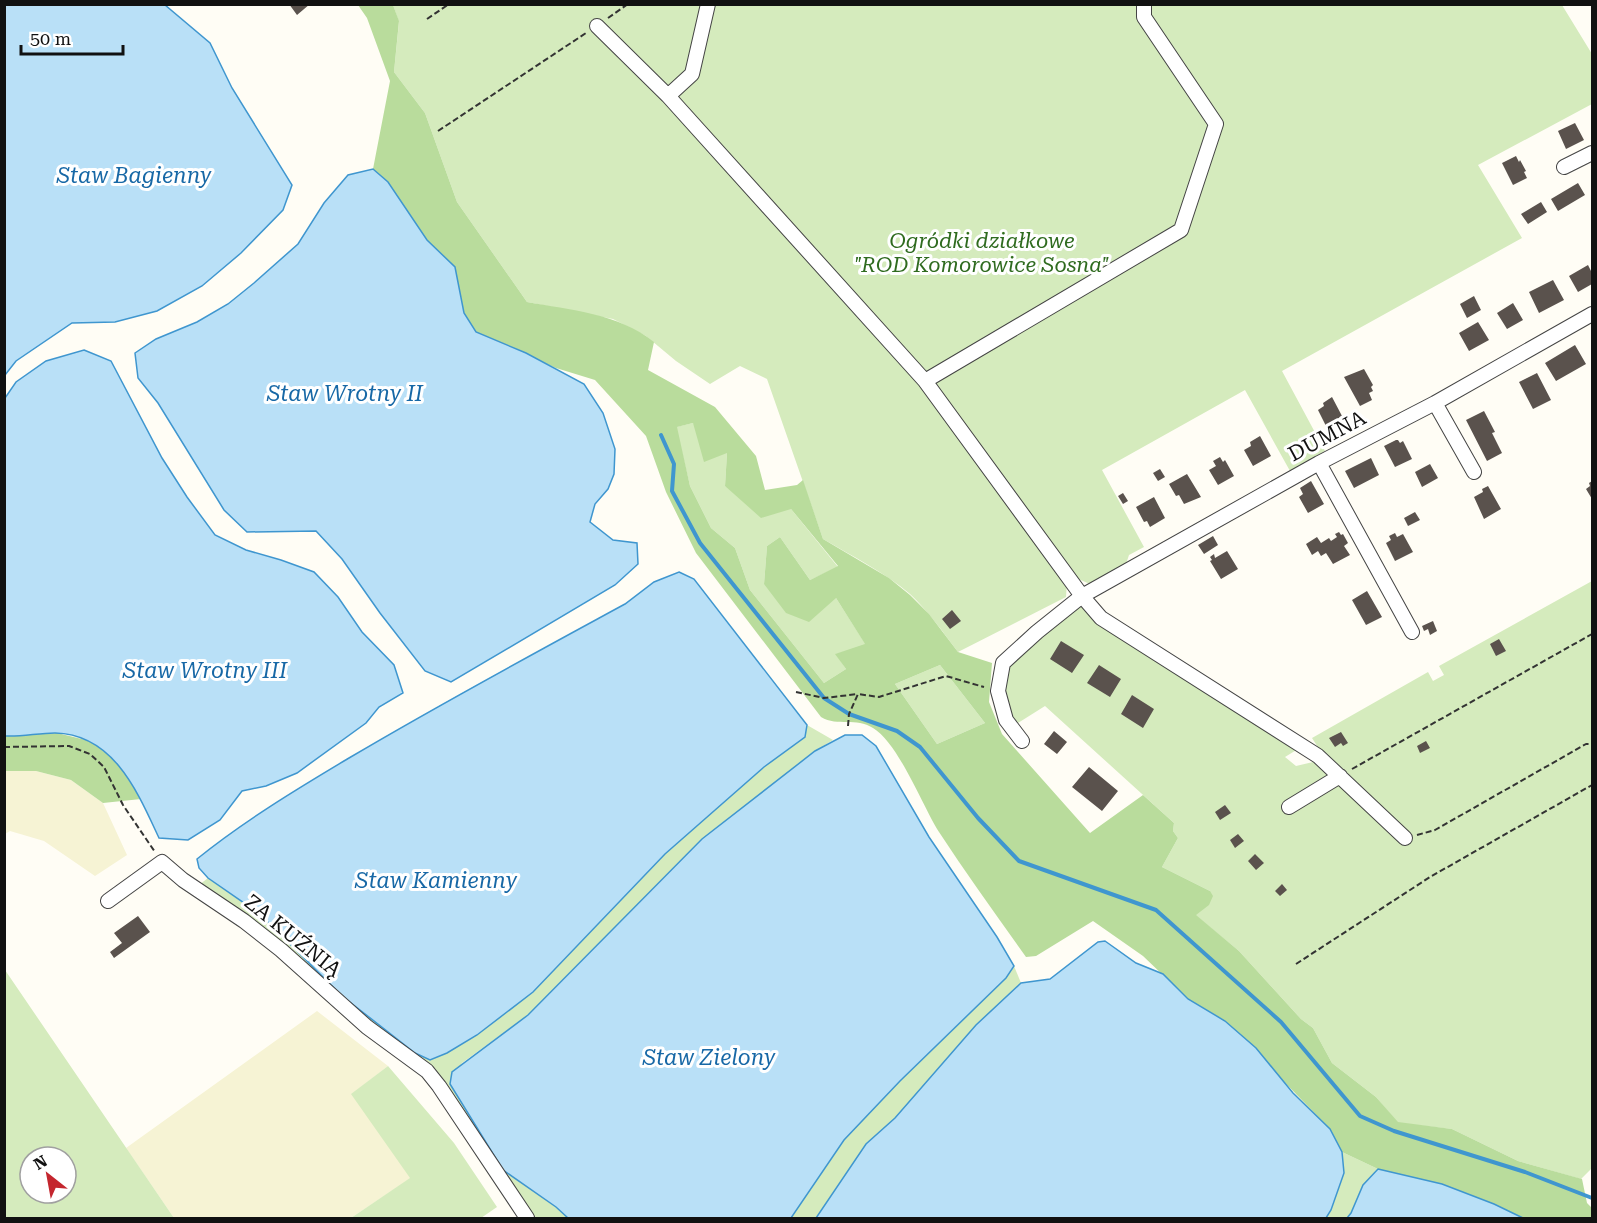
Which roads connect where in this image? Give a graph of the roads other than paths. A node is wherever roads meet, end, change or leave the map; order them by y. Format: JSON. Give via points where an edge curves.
{"nodes":[{"id":1,"x":708,"y":4,"type":"edge"},
{"id":2,"x":1144,"y":4,"type":"edge"},
{"id":3,"x":597,"y":26,"type":"road end"},
{"id":4,"x":668,"y":96,"type":"junction"},
{"id":5,"x":1593,"y":153,"type":"edge"},
{"id":6,"x":1564,"y":167,"type":"dead end"},
{"id":7,"x":1593,"y":314,"type":"edge"},
{"id":8,"x":925,"y":381,"type":"junction"},
{"id":9,"x":1435,"y":403,"type":"junction"},
{"id":10,"x":1319,"y":463,"type":"junction"},
{"id":11,"x":1474,"y":472,"type":"dead end"},
{"id":12,"x":1082,"y":596,"type":"junction"},
{"id":13,"x":1412,"y":632,"type":"dead end"},
{"id":14,"x":1022,"y":741,"type":"dead end"},
{"id":15,"x":1340,"y":776,"type":"junction"},
{"id":16,"x":1289,"y":807,"type":"dead end"},
{"id":17,"x":1405,"y":838,"type":"road end"},
{"id":18,"x":108,"y":901,"type":"dead end"},
{"id":19,"x":527,"y":1218,"type":"edge"}],
"edges":[{"from":1,"to":4,"type":"street","via":[[692,74]]},
{"from":2,"to":8,"type":"street","via":[[1144,17],[1215,124],[1181,230]]},
{"from":3,"to":4,"type":"street"},
{"from":4,"to":8,"type":"street"},
{"from":5,"to":6,"type":"street"},
{"from":7,"to":9,"type":"street","name":"DUMNA"},
{"from":8,"to":12,"type":"street"},
{"from":9,"to":10,"type":"street","name":"DUMNA"},
{"from":9,"to":11,"type":"street"},
{"from":10,"to":12,"type":"street","name":"DUMNA"},
{"from":10,"to":13,"type":"street"},
{"from":12,"to":14,"type":"street","name":"DUMNA","via":[[1003,663],[998,691],[1006,720]]},
{"from":12,"to":15,"type":"street","via":[[1101,618],[1300,744]]},
{"from":15,"to":16,"type":"street"},
{"from":15,"to":17,"type":"street"},
{"from":18,"to":19,"type":"street","name":"ZA KUŹNIĄ","via":[[162,862],[244,921],[368,1027],[427,1071]]}]}
